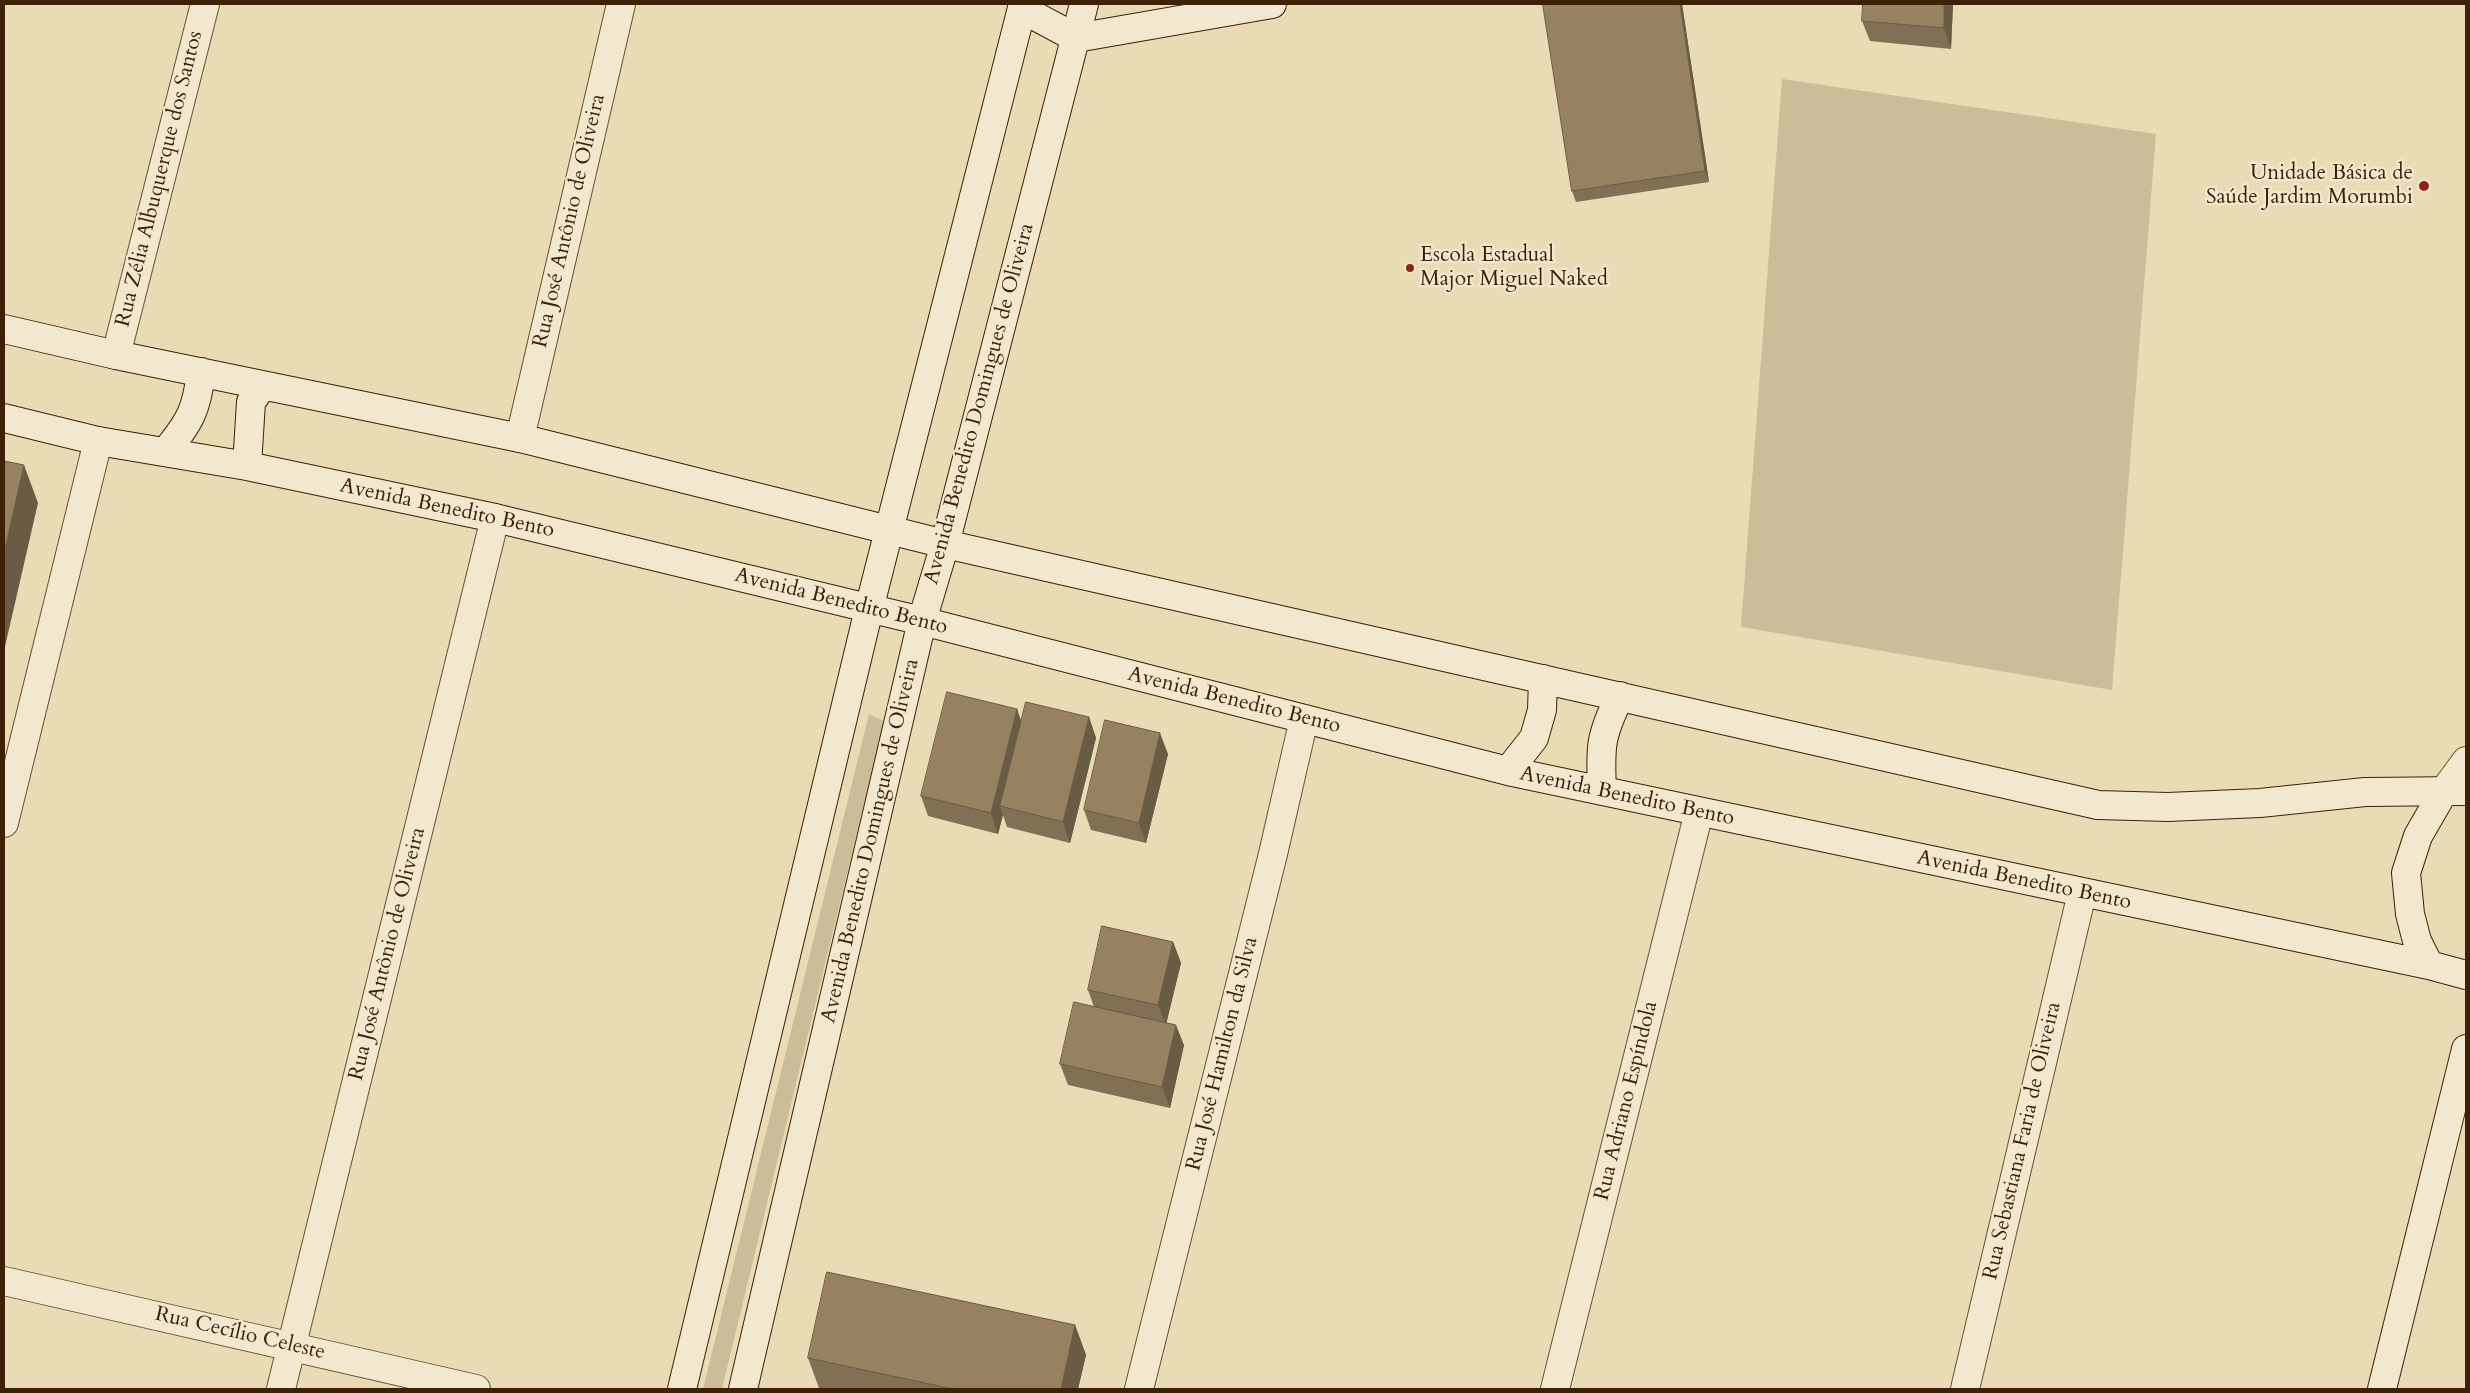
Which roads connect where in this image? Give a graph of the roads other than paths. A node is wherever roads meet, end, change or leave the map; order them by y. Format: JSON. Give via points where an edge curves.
{"nodes":[{"id":1,"x":205,"y":4,"type":"edge"},
{"id":2,"x":621,"y":4,"type":"edge"},
{"id":3,"x":1084,"y":4,"type":"edge"},
{"id":4,"x":1272,"y":4,"type":"edge"},
{"id":5,"x":1023,"y":7,"type":"edge"},
{"id":6,"x":1076,"y":38,"type":"junction"},
{"id":7,"x":4,"y":329,"type":"edge"},
{"id":8,"x":116,"y":355,"type":"junction"},
{"id":9,"x":202,"y":372,"type":"junction"},
{"id":10,"x":263,"y":385,"type":"junction"},
{"id":11,"x":4,"y":418,"type":"edge"},
{"id":12,"x":520,"y":438,"type":"junction"},
{"id":13,"x":98,"y":440,"type":"junction"},
{"id":14,"x":166,"y":451,"type":"junction"},
{"id":15,"x":247,"y":466,"type":"junction"},
{"id":16,"x":495,"y":518,"type":"junction"},
{"id":17,"x":890,"y":530,"type":"junction"},
{"id":18,"x":945,"y":544,"type":"junction"},
{"id":19,"x":870,"y":609,"type":"junction"},
{"id":20,"x":922,"y":621,"type":"junction"},
{"id":21,"x":1543,"y":679,"type":"junction"},
{"id":22,"x":1620,"y":696,"type":"junction"},
{"id":23,"x":1304,"y":718,"type":"junction"},
{"id":24,"x":2466,"y":761,"type":"edge"},
{"id":25,"x":1508,"y":771,"type":"junction"},
{"id":26,"x":1602,"y":791,"type":"junction"},
{"id":27,"x":2455,"y":791,"type":"edge"},
{"id":28,"x":1699,"y":812,"type":"junction"},
{"id":29,"x":4,"y":823,"type":"edge"},
{"id":30,"x":2082,"y":893,"type":"junction"},
{"id":31,"x":2429,"y":966,"type":"junction"},
{"id":32,"x":2466,"y":975,"type":"edge"},
{"id":33,"x":2466,"y":1049,"type":"edge"},
{"id":34,"x":4,"y":1281,"type":"edge"},
{"id":35,"x":291,"y":1346,"type":"junction"},
{"id":36,"x":280,"y":1389,"type":"edge"},
{"id":37,"x":476,"y":1389,"type":"edge"},
{"id":38,"x":682,"y":1389,"type":"edge"},
{"id":39,"x":743,"y":1389,"type":"edge"},
{"id":40,"x":1138,"y":1389,"type":"edge"},
{"id":41,"x":1555,"y":1389,"type":"edge"},
{"id":42,"x":1965,"y":1389,"type":"edge"},
{"id":43,"x":2382,"y":1389,"type":"edge"}],
"edges":[{"from":1,"to":8,"type":"street","name":"Rua Zélia Albuquerque dos Santos"},
{"from":2,"to":12,"type":"street","name":"Rua José Antônio de Oliveira"},
{"from":3,"to":6,"type":"street","name":"Avenida Benedito Domingues de Oliveira"},
{"from":4,"to":6,"type":"street"},
{"from":5,"to":6,"type":"street"},
{"from":5,"to":17,"type":"street"},
{"from":6,"to":18,"type":"street","name":"Avenida Benedito Domingues de Oliveira"},
{"from":7,"to":8,"type":"street"},
{"from":8,"to":9,"type":"street"},
{"from":9,"to":10,"type":"street"},
{"from":9,"to":14,"type":"street","via":[[188,424]]},
{"from":10,"to":12,"type":"street"},
{"from":10,"to":15,"type":"street","via":[[251,402]]},
{"from":11,"to":13,"type":"street","name":"Avenida Benedito Bento"},
{"from":12,"to":17,"type":"street"},
{"from":13,"to":14,"type":"street","name":"Avenida Benedito Bento"},
{"from":13,"to":29,"type":"street"},
{"from":14,"to":15,"type":"street","name":"Avenida Benedito Bento"},
{"from":15,"to":16,"type":"street","name":"Avenida Benedito Bento"},
{"from":16,"to":19,"type":"street","name":"Avenida Benedito Bento"},
{"from":16,"to":35,"type":"street","name":"Rua José Antônio de Oliveira"},
{"from":17,"to":18,"type":"street"},
{"from":17,"to":19,"type":"street"},
{"from":18,"to":20,"type":"street","name":"Avenida Benedito Domingues de Oliveira"},
{"from":18,"to":21,"type":"street"},
{"from":19,"to":20,"type":"street","name":"Avenida Benedito Bento"},
{"from":19,"to":38,"type":"street"},
{"from":20,"to":23,"type":"street","name":"Avenida Benedito Bento"},
{"from":20,"to":39,"type":"street","name":"Avenida Benedito Domingues de Oliveira"},
{"from":21,"to":22,"type":"street"},
{"from":21,"to":25,"type":"street","via":[[1542,710],[1534,738]]},
{"from":22,"to":26,"type":"street","via":[[1605,725],[1600,754]]},
{"from":22,"to":27,"type":"street","via":[[2098,805],[2168,807],[2260,803],[2365,792]]},
{"from":23,"to":25,"type":"street","name":"Avenida Benedito Bento"},
{"from":23,"to":40,"type":"street","name":"Rua José Hamilton da Silva","via":[[1273,854]]},
{"from":24,"to":27,"type":"street"},
{"from":25,"to":26,"type":"street","name":"Avenida Benedito Bento"},
{"from":26,"to":28,"type":"street","name":"Avenida Benedito Bento"},
{"from":27,"to":31,"type":"street","via":[[2418,836],[2406,873],[2410,914],[2417,941]]},
{"from":28,"to":30,"type":"street","name":"Avenida Benedito Bento"},
{"from":28,"to":41,"type":"street","name":"Rua Adriano Espíndola"},
{"from":30,"to":31,"type":"street","name":"Avenida Benedito Bento"},
{"from":30,"to":42,"type":"street","name":"Rua Sebastiana Faria de Oliveira"},
{"from":31,"to":32,"type":"street","name":"Avenida Benedito Bento"},
{"from":33,"to":43,"type":"street"},
{"from":34,"to":35,"type":"street","name":"Rua Cecílio Celeste"},
{"from":35,"to":36,"type":"street","name":"Rua José Antônio de Oliveira"},
{"from":35,"to":37,"type":"street","name":"Rua Cecílio Celeste"}]}
